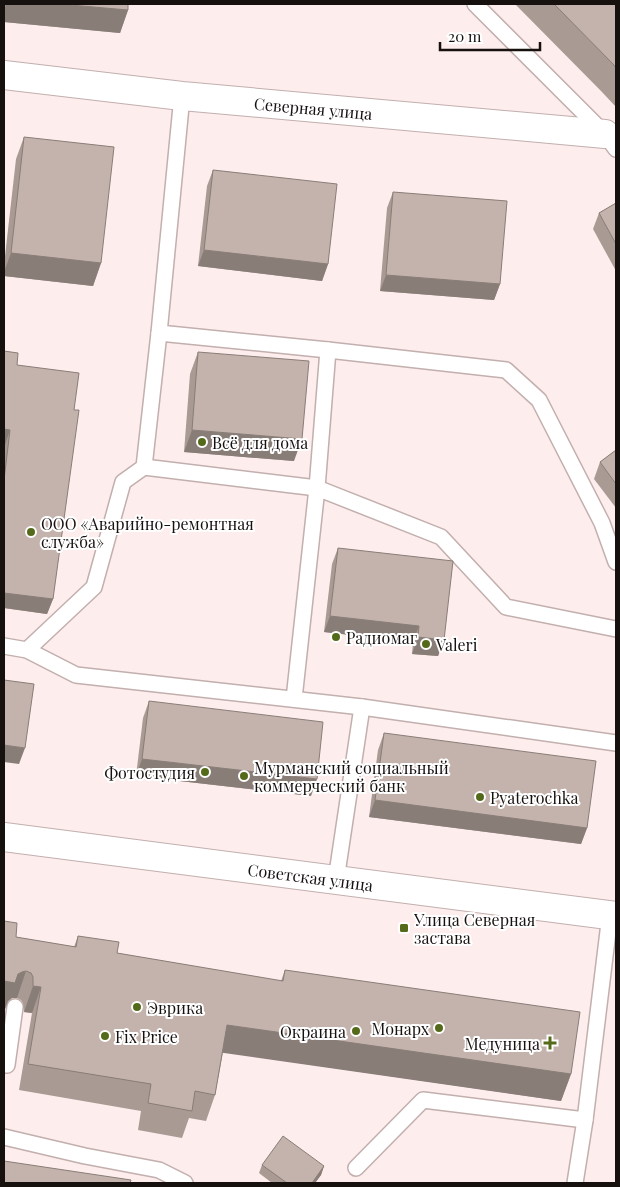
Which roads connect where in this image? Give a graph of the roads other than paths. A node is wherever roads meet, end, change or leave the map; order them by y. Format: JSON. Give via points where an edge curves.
{"nodes":[{"id":1,"x":475,"y":4,"type":"edge"},
{"id":2,"x":4,"y":75,"type":"edge"},
{"id":3,"x":182,"y":96,"type":"junction"},
{"id":4,"x":611,"y":141,"type":"edge"},
{"id":5,"x":159,"y":333,"type":"junction"},
{"id":6,"x":328,"y":350,"type":"junction"},
{"id":7,"x":144,"y":466,"type":"junction"},
{"id":8,"x":317,"y":488,"type":"junction"},
{"id":9,"x":616,"y":562,"type":"edge"},
{"id":10,"x":616,"y":629,"type":"edge"},
{"id":11,"x":4,"y":646,"type":"edge"},
{"id":12,"x":27,"y":650,"type":"junction"},
{"id":13,"x":294,"y":699,"type":"junction"},
{"id":14,"x":362,"y":707,"type":"junction"},
{"id":15,"x":616,"y":743,"type":"edge"},
{"id":16,"x":4,"y":837,"type":"edge"},
{"id":17,"x":336,"y":880,"type":"junction"},
{"id":18,"x":613,"y":916,"type":"edge"},
{"id":19,"x":15,"y":1007,"type":"edge"},
{"id":20,"x":4,"y":1064,"type":"edge"},
{"id":21,"x":585,"y":1120,"type":"junction"},
{"id":22,"x":4,"y":1137,"type":"edge"},
{"id":23,"x":356,"y":1168,"type":"dead end"},
{"id":24,"x":185,"y":1183,"type":"edge"},
{"id":25,"x":575,"y":1183,"type":"edge"}],
"edges":[{"from":1,"to":4,"type":"lane"},
{"from":2,"to":3,"type":"street","name":"Северная улица"},
{"from":3,"to":4,"type":"street","name":"Северная улица"},
{"from":3,"to":5,"type":"lane"},
{"from":5,"to":6,"type":"lane"},
{"from":5,"to":7,"type":"lane"},
{"from":6,"to":8,"type":"lane"},
{"from":6,"to":9,"type":"lane","via":[[506,370],[539,400],[602,523]]},
{"from":7,"to":8,"type":"lane"},
{"from":7,"to":12,"type":"lane","via":[[124,482],[94,587]]},
{"from":8,"to":10,"type":"lane","via":[[441,537],[506,607]]},
{"from":8,"to":13,"type":"lane"},
{"from":11,"to":12,"type":"lane"},
{"from":12,"to":13,"type":"lane","via":[[76,675]]},
{"from":13,"to":14,"type":"lane"},
{"from":14,"to":15,"type":"lane"},
{"from":14,"to":17,"type":"lane"},
{"from":16,"to":17,"type":"street","name":"Советская улица"},
{"from":17,"to":18,"type":"street","name":"Советская улица"},
{"from":18,"to":21,"type":"lane"},
{"from":19,"to":20,"type":"lane"},
{"from":21,"to":23,"type":"lane","via":[[422,1100]]},
{"from":21,"to":25,"type":"lane"},
{"from":22,"to":24,"type":"lane","via":[[159,1170]]}]}
